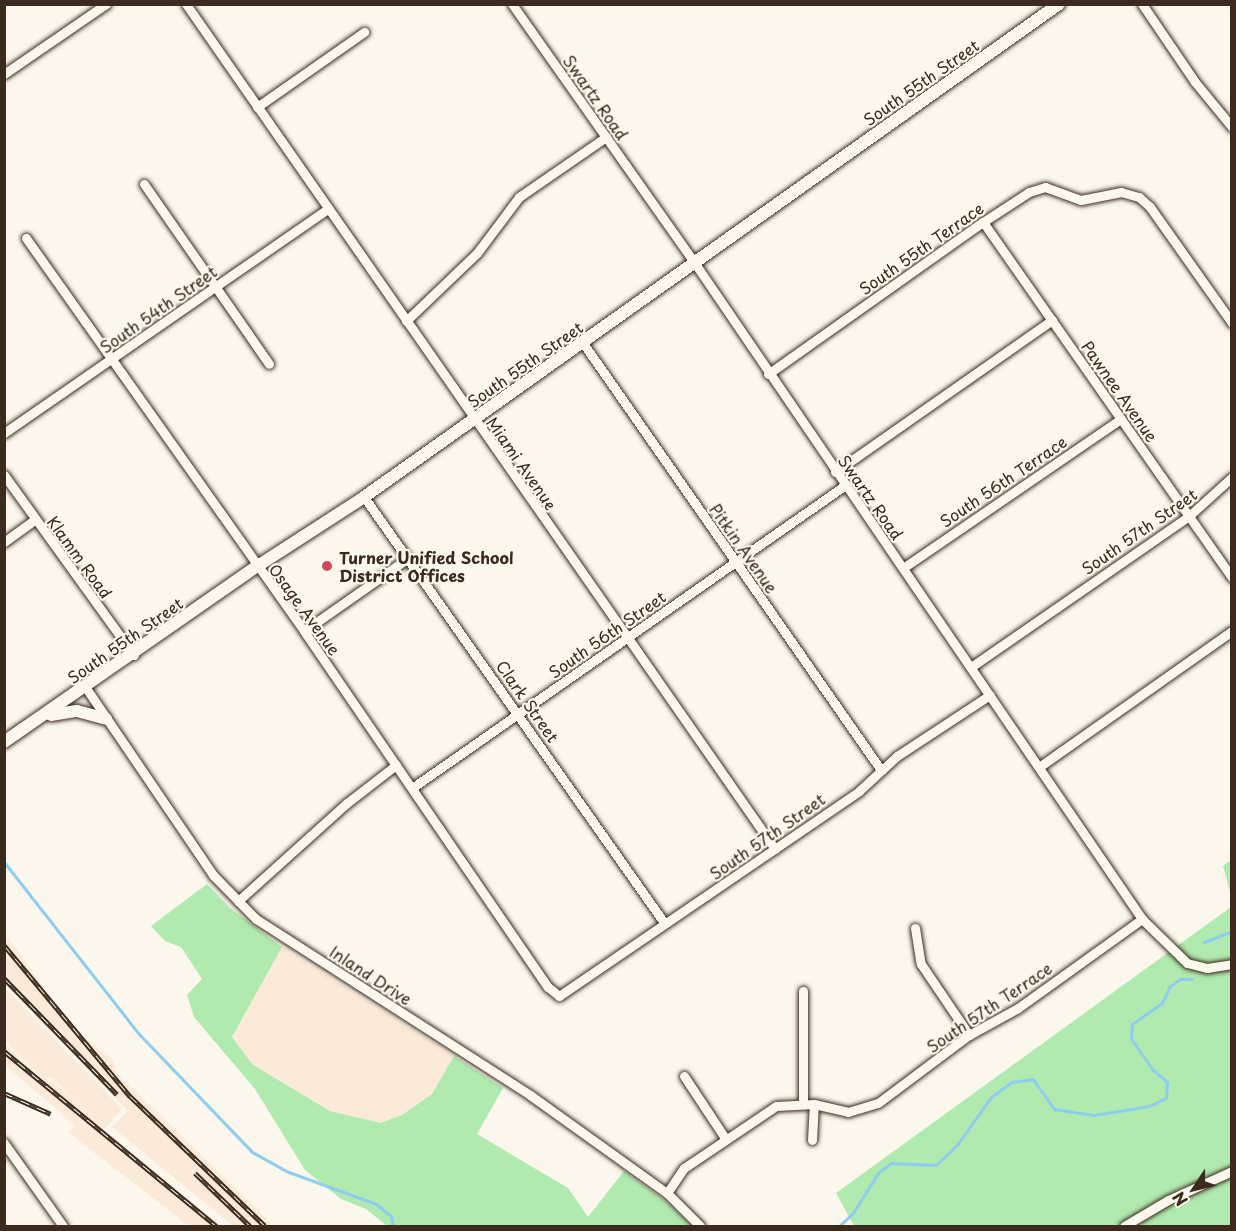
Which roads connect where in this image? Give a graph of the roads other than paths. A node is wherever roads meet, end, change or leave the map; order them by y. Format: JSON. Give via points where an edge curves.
{"nodes":[{"id":1,"x":106,"y":4,"type":"edge"},
{"id":2,"x":186,"y":4,"type":"edge"},
{"id":3,"x":512,"y":4,"type":"edge"},
{"id":4,"x":1059,"y":4,"type":"edge"},
{"id":5,"x":1143,"y":4,"type":"edge"},
{"id":6,"x":364,"y":32,"type":"dead end"},
{"id":7,"x":4,"y":74,"type":"edge"},
{"id":8,"x":257,"y":107,"type":"junction"},
{"id":9,"x":1232,"y":127,"type":"edge"},
{"id":10,"x":606,"y":137,"type":"junction"},
{"id":11,"x":144,"y":184,"type":"dead end"},
{"id":12,"x":328,"y":209,"type":"junction"},
{"id":13,"x":983,"y":222,"type":"junction"},
{"id":14,"x":26,"y":238,"type":"dead end"},
{"id":15,"x":694,"y":262,"type":"junction"},
{"id":16,"x":216,"y":287,"type":"junction"},
{"id":17,"x":1052,"y":320,"type":"junction"},
{"id":18,"x":406,"y":321,"type":"junction"},
{"id":19,"x":1232,"y":323,"type":"edge"},
{"id":20,"x":583,"y":343,"type":"junction"},
{"id":21,"x":112,"y":359,"type":"junction"},
{"id":22,"x":269,"y":364,"type":"dead end"},
{"id":23,"x":768,"y":374,"type":"junction"},
{"id":24,"x":1121,"y":419,"type":"junction"},
{"id":25,"x":473,"y":420,"type":"junction"},
{"id":26,"x":4,"y":433,"type":"edge"},
{"id":27,"x":835,"y":472,"type":"junction"},
{"id":28,"x":4,"y":475,"type":"edge"},
{"id":29,"x":1232,"y":477,"type":"edge"},
{"id":30,"x":844,"y":486,"type":"junction"},
{"id":31,"x":364,"y":497,"type":"junction"},
{"id":32,"x":1189,"y":516,"type":"junction"},
{"id":33,"x":34,"y":520,"type":"junction"},
{"id":34,"x":4,"y":542,"type":"edge"},
{"id":35,"x":408,"y":558,"type":"junction"},
{"id":36,"x":735,"y":562,"type":"junction"},
{"id":37,"x":256,"y":567,"type":"junction"},
{"id":38,"x":903,"y":568,"type":"junction"},
{"id":39,"x":1232,"y":578,"type":"edge"},
{"id":40,"x":304,"y":631,"type":"junction"},
{"id":41,"x":1232,"y":631,"type":"edge"},
{"id":42,"x":627,"y":637,"type":"junction"},
{"id":43,"x":134,"y":656,"type":"junction"},
{"id":44,"x":971,"y":667,"type":"junction"},
{"id":45,"x":86,"y":688,"type":"junction"},
{"id":46,"x":990,"y":695,"type":"junction"},
{"id":47,"x":518,"y":714,"type":"junction"},
{"id":48,"x":41,"y":718,"type":"junction"},
{"id":49,"x":106,"y":720,"type":"junction"},
{"id":50,"x":4,"y":742,"type":"edge"},
{"id":51,"x":396,"y":765,"type":"junction"},
{"id":52,"x":1039,"y":767,"type":"junction"},
{"id":53,"x":880,"y":770,"type":"junction"},
{"id":54,"x":412,"y":788,"type":"junction"},
{"id":55,"x":775,"y":849,"type":"junction"},
{"id":56,"x":238,"y":901,"type":"junction"},
{"id":57,"x":1142,"y":920,"type":"junction"},
{"id":58,"x":665,"y":924,"type":"junction"},
{"id":59,"x":915,"y":928,"type":"dead end"},
{"id":60,"x":1232,"y":964,"type":"edge"},
{"id":61,"x":803,"y":991,"type":"dead end"},
{"id":62,"x":559,"y":996,"type":"joint"},
{"id":63,"x":969,"y":1035,"type":"junction"},
{"id":64,"x":684,"y":1076,"type":"dead end"},
{"id":65,"x":803,"y":1104,"type":"junction"},
{"id":66,"x":814,"y":1104,"type":"junction"},
{"id":67,"x":725,"y":1138,"type":"junction"},
{"id":68,"x":812,"y":1140,"type":"dead end"},
{"id":69,"x":4,"y":1143,"type":"edge"},
{"id":70,"x":1232,"y":1171,"type":"edge"},
{"id":71,"x":667,"y":1193,"type":"junction"},
{"id":72,"x":63,"y":1227,"type":"edge"},
{"id":73,"x":700,"y":1227,"type":"edge"},
{"id":74,"x":1124,"y":1227,"type":"edge"}],
"edges":[{"from":1,"to":7,"type":"street"},
{"from":2,"to":8,"type":"street","name":"Miami Avenue"},
{"from":3,"to":10,"type":"street","name":"Swartz Road"},
{"from":4,"to":15,"type":"main road","name":"South 55th Street"},
{"from":5,"to":9,"type":"street","via":[[1195,82]]},
{"from":6,"to":8,"type":"street"},
{"from":8,"to":12,"type":"street","name":"Miami Avenue"},
{"from":10,"to":15,"type":"street","name":"Swartz Road"},
{"from":10,"to":18,"type":"street","via":[[519,197],[477,253]]},
{"from":11,"to":16,"type":"street"},
{"from":12,"to":16,"type":"street","name":"South 54th Street"},
{"from":12,"to":18,"type":"street","name":"Miami Avenue"},
{"from":13,"to":17,"type":"street","name":"Pawnee Avenue"},
{"from":13,"to":19,"type":"street","name":"South 55th Terrace","via":[[1035,189],[1046,187],[1082,200],[1126,192],[1150,207]]},
{"from":13,"to":23,"type":"street","name":"South 55th Terrace"},
{"from":14,"to":21,"type":"street","name":"Osage Avenue"},
{"from":15,"to":20,"type":"main road","name":"South 55th Street"},
{"from":15,"to":23,"type":"street","name":"Swartz Road"},
{"from":16,"to":21,"type":"street","name":"South 54th Street"},
{"from":16,"to":22,"type":"street"},
{"from":17,"to":24,"type":"street","name":"Pawnee Avenue"},
{"from":17,"to":27,"type":"street"},
{"from":18,"to":25,"type":"street","name":"Miami Avenue"},
{"from":20,"to":25,"type":"main road","name":"South 55th Street"},
{"from":20,"to":36,"type":"street","name":"Pitkin Avenue"},
{"from":21,"to":26,"type":"street","name":"South 54th Street"},
{"from":21,"to":37,"type":"street","name":"Osage Avenue"},
{"from":23,"to":27,"type":"street","name":"Swartz Road"},
{"from":24,"to":32,"type":"street","name":"Pawnee Avenue"},
{"from":24,"to":38,"type":"street","name":"South 56th Terrace"},
{"from":25,"to":31,"type":"main road","name":"South 55th Street"},
{"from":25,"to":42,"type":"street","name":"Miami Avenue"},
{"from":27,"to":30,"type":"street","name":"Swartz Road"},
{"from":28,"to":33,"type":"street","name":"Klamm Road"},
{"from":29,"to":32,"type":"street","name":"South 57th Street"},
{"from":30,"to":36,"type":"street","name":"South 56th Street"},
{"from":30,"to":38,"type":"street","name":"Swartz Road"},
{"from":31,"to":35,"type":"street","name":"Clark Street"},
{"from":31,"to":37,"type":"main road","name":"South 55th Street"},
{"from":32,"to":39,"type":"street","name":"Pawnee Avenue"},
{"from":32,"to":44,"type":"street","name":"South 57th Street"},
{"from":33,"to":34,"type":"street"},
{"from":33,"to":43,"type":"street","name":"Klamm Road"},
{"from":35,"to":40,"type":"street"},
{"from":35,"to":47,"type":"street","name":"Clark Street"},
{"from":36,"to":42,"type":"street","name":"South 56th Street"},
{"from":36,"to":53,"type":"street","name":"Pitkin Avenue"},
{"from":37,"to":40,"type":"street","name":"Osage Avenue"},
{"from":37,"to":43,"type":"main road","name":"South 55th Street"},
{"from":38,"to":44,"type":"street","name":"Swartz Road"},
{"from":40,"to":51,"type":"street","name":"Osage Avenue"},
{"from":41,"to":52,"type":"street"},
{"from":42,"to":47,"type":"street","name":"South 56th Street"},
{"from":42,"to":55,"type":"street","name":"Miami Avenue"},
{"from":43,"to":45,"type":"main road","name":"South 55th Street"},
{"from":44,"to":46,"type":"street","name":"Swartz Road"},
{"from":45,"to":48,"type":"main road","name":"South 55th Street"},
{"from":45,"to":49,"type":"street","name":"Inland Drive"},
{"from":46,"to":52,"type":"street","name":"Swartz Road"},
{"from":46,"to":53,"type":"street","name":"South 57th Street"},
{"from":47,"to":54,"type":"street","name":"South 56th Street"},
{"from":47,"to":58,"type":"street","name":"Clark Street"},
{"from":48,"to":49,"type":"main road","via":[[77,711]]},
{"from":48,"to":50,"type":"main road","name":"South 55th Street"},
{"from":49,"to":56,"type":"street","name":"Inland Drive","via":[[213,875]]},
{"from":51,"to":54,"type":"street","name":"Osage Avenue"},
{"from":51,"to":56,"type":"street","via":[[347,803]]},
{"from":52,"to":57,"type":"street","name":"Swartz Road"},
{"from":53,"to":55,"type":"street","name":"South 57th Street","via":[[859,791]]},
{"from":54,"to":62,"type":"street","name":"Osage Avenue","via":[[548,987]]},
{"from":55,"to":58,"type":"street","name":"South 57th Street"},
{"from":56,"to":71,"type":"street","name":"Inland Drive","via":[[256,919],[519,1088]]},
{"from":57,"to":60,"type":"street","name":"Swartz Road","via":[[1187,963],[1207,968]]},
{"from":57,"to":63,"type":"street","name":"South 57th Terrace","via":[[1018,1008]]},
{"from":58,"to":62,"type":"street","name":"South 57th Street"},
{"from":59,"to":63,"type":"street","via":[[921,964]]},
{"from":61,"to":65,"type":"street"},
{"from":63,"to":66,"type":"street","name":"South 57th Terrace","via":[[869,1108],[848,1112]]},
{"from":64,"to":67,"type":"street"},
{"from":65,"to":66,"type":"street","name":"South 57th Terrace"},
{"from":65,"to":67,"type":"street","name":"South 57th Terrace","via":[[776,1106]]},
{"from":66,"to":68,"type":"street"},
{"from":67,"to":71,"type":"street","name":"South 57th Terrace","via":[[684,1168]]},
{"from":69,"to":72,"type":"street"},
{"from":70,"to":74,"type":"street","via":[[1168,1200]]},
{"from":71,"to":73,"type":"street","name":"Inland Drive"}]}
